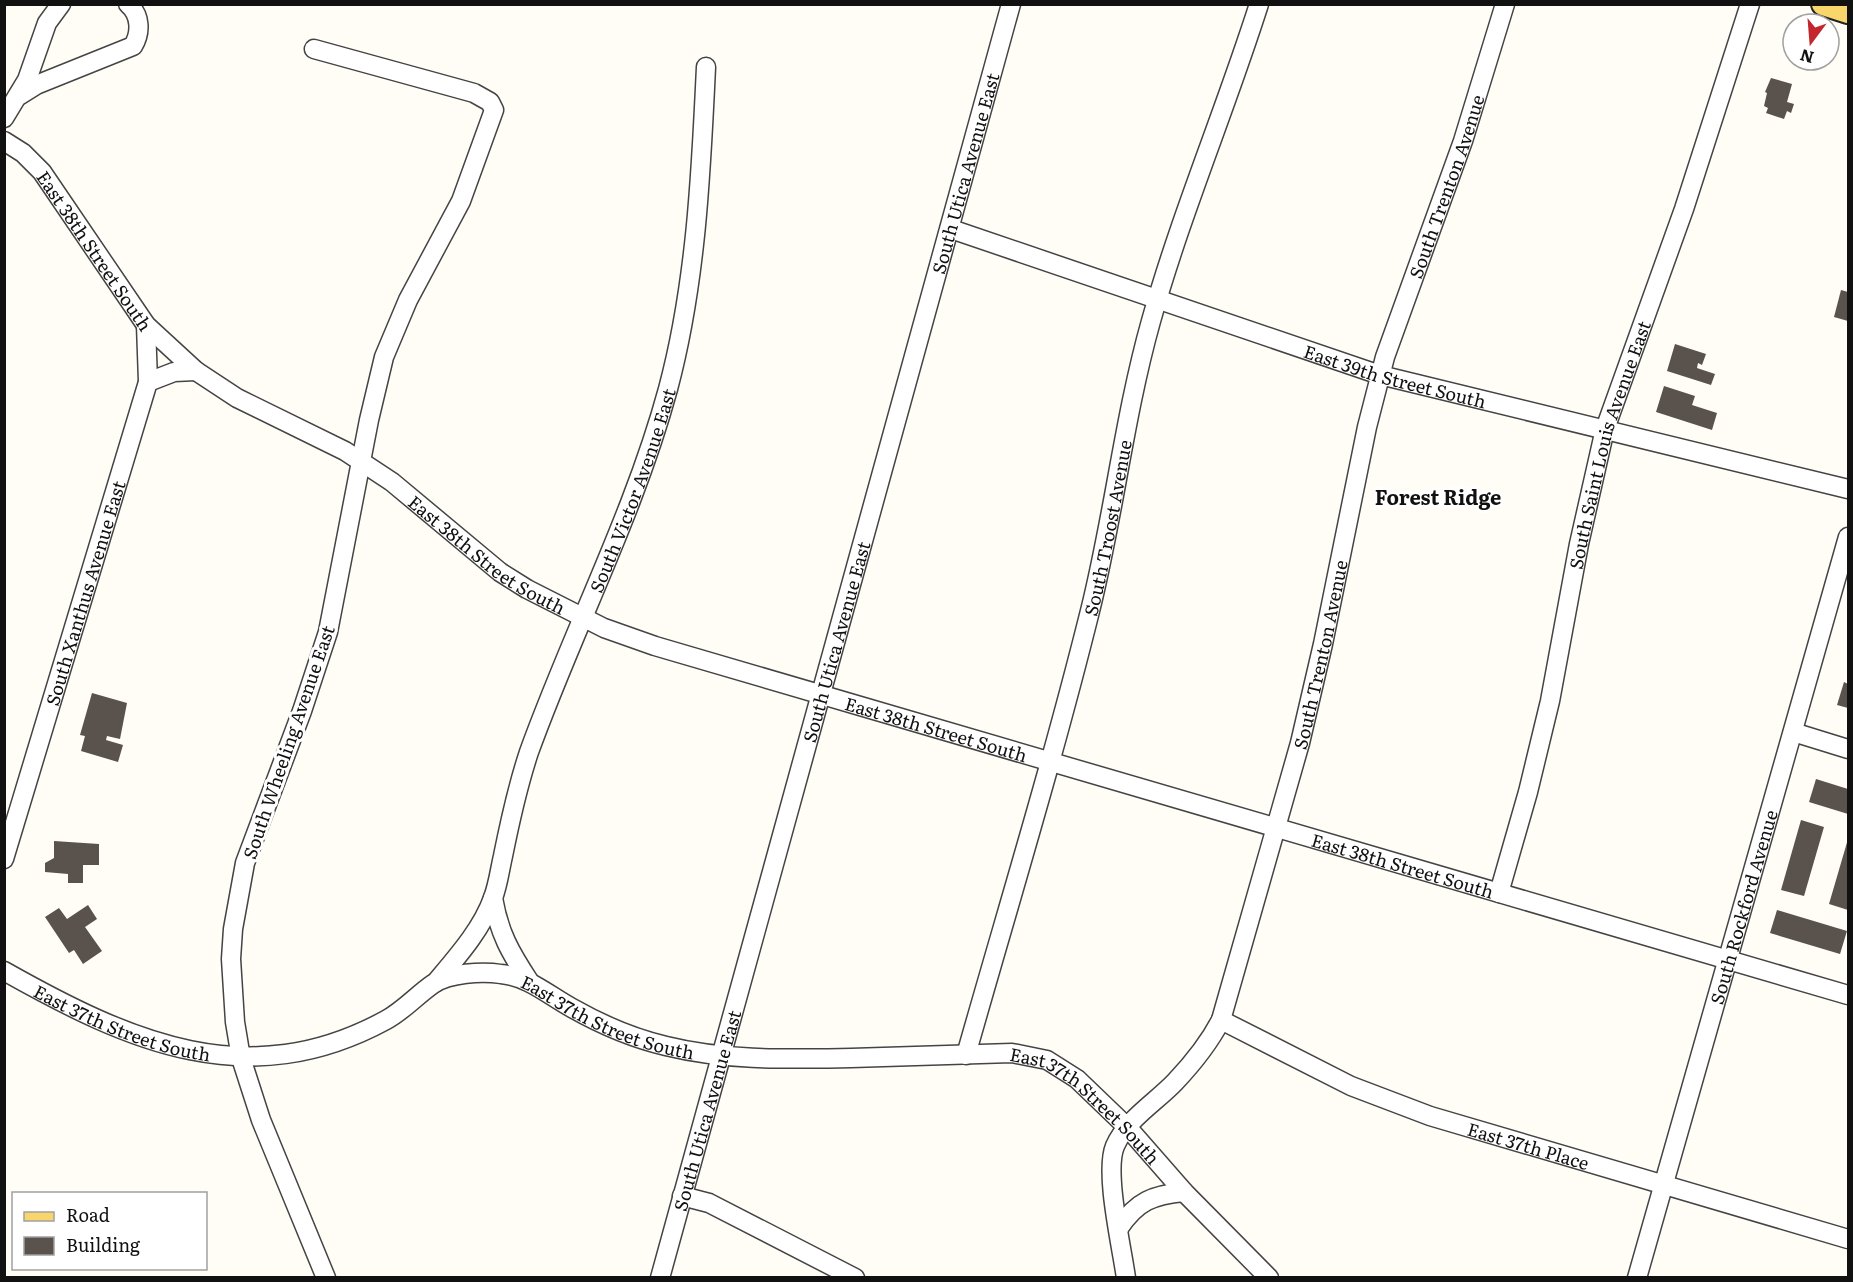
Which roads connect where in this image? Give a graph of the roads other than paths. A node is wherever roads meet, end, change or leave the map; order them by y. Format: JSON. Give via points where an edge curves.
{"nodes":[{"id":1,"x":61,"y":4,"type":"edge"},
{"id":2,"x":128,"y":4,"type":"edge"},
{"id":3,"x":1011,"y":4,"type":"edge"},
{"id":4,"x":1259,"y":4,"type":"edge"},
{"id":5,"x":1505,"y":4,"type":"edge"},
{"id":6,"x":1750,"y":4,"type":"edge"},
{"id":7,"x":1823,"y":4,"type":"edge"},
{"id":8,"x":1848,"y":12,"type":"edge"},
{"id":9,"x":314,"y":49,"type":"dead end"},
{"id":10,"x":706,"y":67,"type":"dead end"},
{"id":11,"x":20,"y":95,"type":"junction"},
{"id":12,"x":4,"y":118,"type":"edge"},
{"id":13,"x":6,"y":142,"type":"edge"},
{"id":14,"x":951,"y":229,"type":"junction"},
{"id":15,"x":1157,"y":300,"type":"junction"},
{"id":16,"x":146,"y":325,"type":"junction"},
{"id":17,"x":196,"y":371,"type":"junction"},
{"id":18,"x":1380,"y":375,"type":"junction"},
{"id":19,"x":148,"y":382,"type":"junction"},
{"id":20,"x":1605,"y":429,"type":"junction"},
{"id":21,"x":361,"y":461,"type":"junction"},
{"id":22,"x":1848,"y":489,"type":"edge"},
{"id":23,"x":1848,"y":537,"type":"edge"},
{"id":24,"x":582,"y":618,"type":"junction"},
{"id":25,"x":820,"y":694,"type":"junction"},
{"id":26,"x":1793,"y":732,"type":"junction"},
{"id":27,"x":1848,"y":748,"type":"edge"},
{"id":28,"x":1050,"y":763,"type":"junction"},
{"id":29,"x":1275,"y":830,"type":"junction"},
{"id":30,"x":4,"y":859,"type":"edge"},
{"id":31,"x":1499,"y":893,"type":"junction"},
{"id":32,"x":493,"y":898,"type":"junction"},
{"id":33,"x":1727,"y":960,"type":"junction"},
{"id":34,"x":4,"y":971,"type":"edge"},
{"id":35,"x":529,"y":981,"type":"junction"},
{"id":36,"x":436,"y":982,"type":"junction"},
{"id":37,"x":1848,"y":995,"type":"edge"},
{"id":38,"x":1221,"y":1020,"type":"junction"},
{"id":39,"x":966,"y":1055,"type":"junction"},
{"id":40,"x":722,"y":1056,"type":"junction"},
{"id":41,"x":241,"y":1058,"type":"junction"},
{"id":42,"x":1128,"y":1128,"type":"junction"},
{"id":43,"x":1663,"y":1185,"type":"junction"},
{"id":44,"x":1184,"y":1192,"type":"junction"},
{"id":45,"x":682,"y":1196,"type":"junction"},
{"id":46,"x":1119,"y":1228,"type":"junction"},
{"id":47,"x":1848,"y":1239,"type":"edge"},
{"id":48,"x":326,"y":1278,"type":"edge"},
{"id":49,"x":660,"y":1278,"type":"edge"},
{"id":50,"x":855,"y":1278,"type":"edge"},
{"id":51,"x":1126,"y":1278,"type":"edge"},
{"id":52,"x":1269,"y":1278,"type":"edge"},
{"id":53,"x":1637,"y":1278,"type":"edge"}],
"edges":[{"from":1,"to":11,"type":"street","via":[[47,23]]},
{"from":2,"to":11,"type":"street","via":[[138,20],[139,37],[133,46]]},
{"from":3,"to":14,"type":"street","name":"South Utica Avenue East"},
{"from":4,"to":15,"type":"street","name":"South Troost Avenue"},
{"from":5,"to":18,"type":"street","name":"South Trenton Avenue","via":[[1463,141]]},
{"from":6,"to":20,"type":"street","name":"South Saint Louis Avenue East","via":[[1687,198]]},
{"from":7,"to":8,"type":"main road"},
{"from":9,"to":21,"type":"street","name":"South Wheeling Avenue East","via":[[474,93],[490,102],[494,110],[461,201],[394,329],[376,387]]},
{"from":10,"to":24,"type":"street","name":"South Victor Avenue East","via":[[701,175],[683,325],[645,463]]},
{"from":11,"to":12,"type":"street"},
{"from":13,"to":16,"type":"street","name":"East 38th Street South","via":[[42,172]]},
{"from":14,"to":15,"type":"street","name":"East 39th Street South"},
{"from":14,"to":25,"type":"street","name":"South Utica Avenue East"},
{"from":15,"to":18,"type":"street","name":"East 39th Street South"},
{"from":15,"to":28,"type":"street","name":"South Troost Avenue","via":[[1124,436],[1090,609]]},
{"from":16,"to":17,"type":"street","name":"East 38th Street South"},
{"from":16,"to":19,"type":"street","name":"South Xanthus Avenue East"},
{"from":17,"to":19,"type":"street","via":[[174,372]]},
{"from":17,"to":21,"type":"street","name":"East 38th Street South","via":[[237,398]]},
{"from":18,"to":20,"type":"street","name":"East 39th Street South"},
{"from":18,"to":29,"type":"street","name":"South Trenton Avenue","via":[[1323,644]]},
{"from":19,"to":30,"type":"street","name":"South Xanthus Avenue East"},
{"from":20,"to":22,"type":"street","name":"East 39th Street South"},
{"from":20,"to":31,"type":"street","name":"South Saint Louis Avenue East","via":[[1550,701]]},
{"from":21,"to":24,"type":"street","name":"East 38th Street South","via":[[500,572]]},
{"from":21,"to":41,"type":"street","name":"South Wheeling Avenue East","via":[[328,632],[245,863],[238,895],[231,959]]},
{"from":23,"to":26,"type":"street","name":"South Rockford Avenue"},
{"from":24,"to":25,"type":"street","name":"East 38th Street South","via":[[655,646]]},
{"from":24,"to":32,"type":"street","name":"South Victor Avenue East","via":[[528,755]]},
{"from":25,"to":28,"type":"street","name":"East 38th Street South"},
{"from":25,"to":40,"type":"street","name":"South Utica Avenue East"},
{"from":26,"to":27,"type":"street"},
{"from":26,"to":33,"type":"street","name":"South Rockford Avenue"},
{"from":28,"to":29,"type":"street","name":"East 38th Street South"},
{"from":28,"to":39,"type":"street","name":"South Troost Avenue"},
{"from":29,"to":31,"type":"street","name":"East 38th Street South"},
{"from":29,"to":38,"type":"street","name":"South Trenton Avenue"},
{"from":31,"to":33,"type":"street","name":"East 38th Street South"},
{"from":32,"to":35,"type":"street","name":"South Victor Avenue East","via":[[507,948]]},
{"from":32,"to":36,"type":"street","name":"South Victor Avenue East","via":[[460,953]]},
{"from":33,"to":37,"type":"street","name":"East 38th Street South"},
{"from":33,"to":43,"type":"street","name":"South Rockford Avenue"},
{"from":34,"to":41,"type":"street","name":"East 37th Street South","via":[[124,1032],[186,1050]]},
{"from":35,"to":36,"type":"street","name":"East 37th Street South","via":[[500,973]]},
{"from":35,"to":40,"type":"street","name":"East 37th Street South","via":[[622,1034]]},
{"from":36,"to":41,"type":"street","name":"East 37th Street South","via":[[389,1019],[343,1041],[314,1050]]},
{"from":38,"to":42,"type":"street","name":"South Trenton Avenue","via":[[1208,1045]]},
{"from":38,"to":43,"type":"street","name":"East 37th Place","via":[[1387,1101]]},
{"from":39,"to":40,"type":"street","name":"East 37th Street South","via":[[769,1060]]},
{"from":39,"to":42,"type":"street","name":"East 37th Street South","via":[[1012,1053],[1047,1060],[1077,1079]]},
{"from":40,"to":45,"type":"street","name":"South Utica Avenue East"},
{"from":41,"to":48,"type":"street","name":"South Wheeling Avenue East","via":[[261,1120]]},
{"from":42,"to":44,"type":"street","name":"East 37th Street South"},
{"from":42,"to":46,"type":"street","name":"South Trenton Avenue","via":[[1115,1146],[1112,1174]]},
{"from":43,"to":47,"type":"street","name":"East 37th Place"},
{"from":43,"to":53,"type":"street","name":"South Rockford Avenue"},
{"from":44,"to":46,"type":"street","via":[[1146,1200],[1129,1212]]},
{"from":44,"to":52,"type":"street","name":"East 37th Street South"},
{"from":45,"to":49,"type":"street","name":"South Utica Avenue East"},
{"from":45,"to":50,"type":"street","via":[[709,1203]]},
{"from":46,"to":51,"type":"street","name":"South Trenton Avenue"}]}
